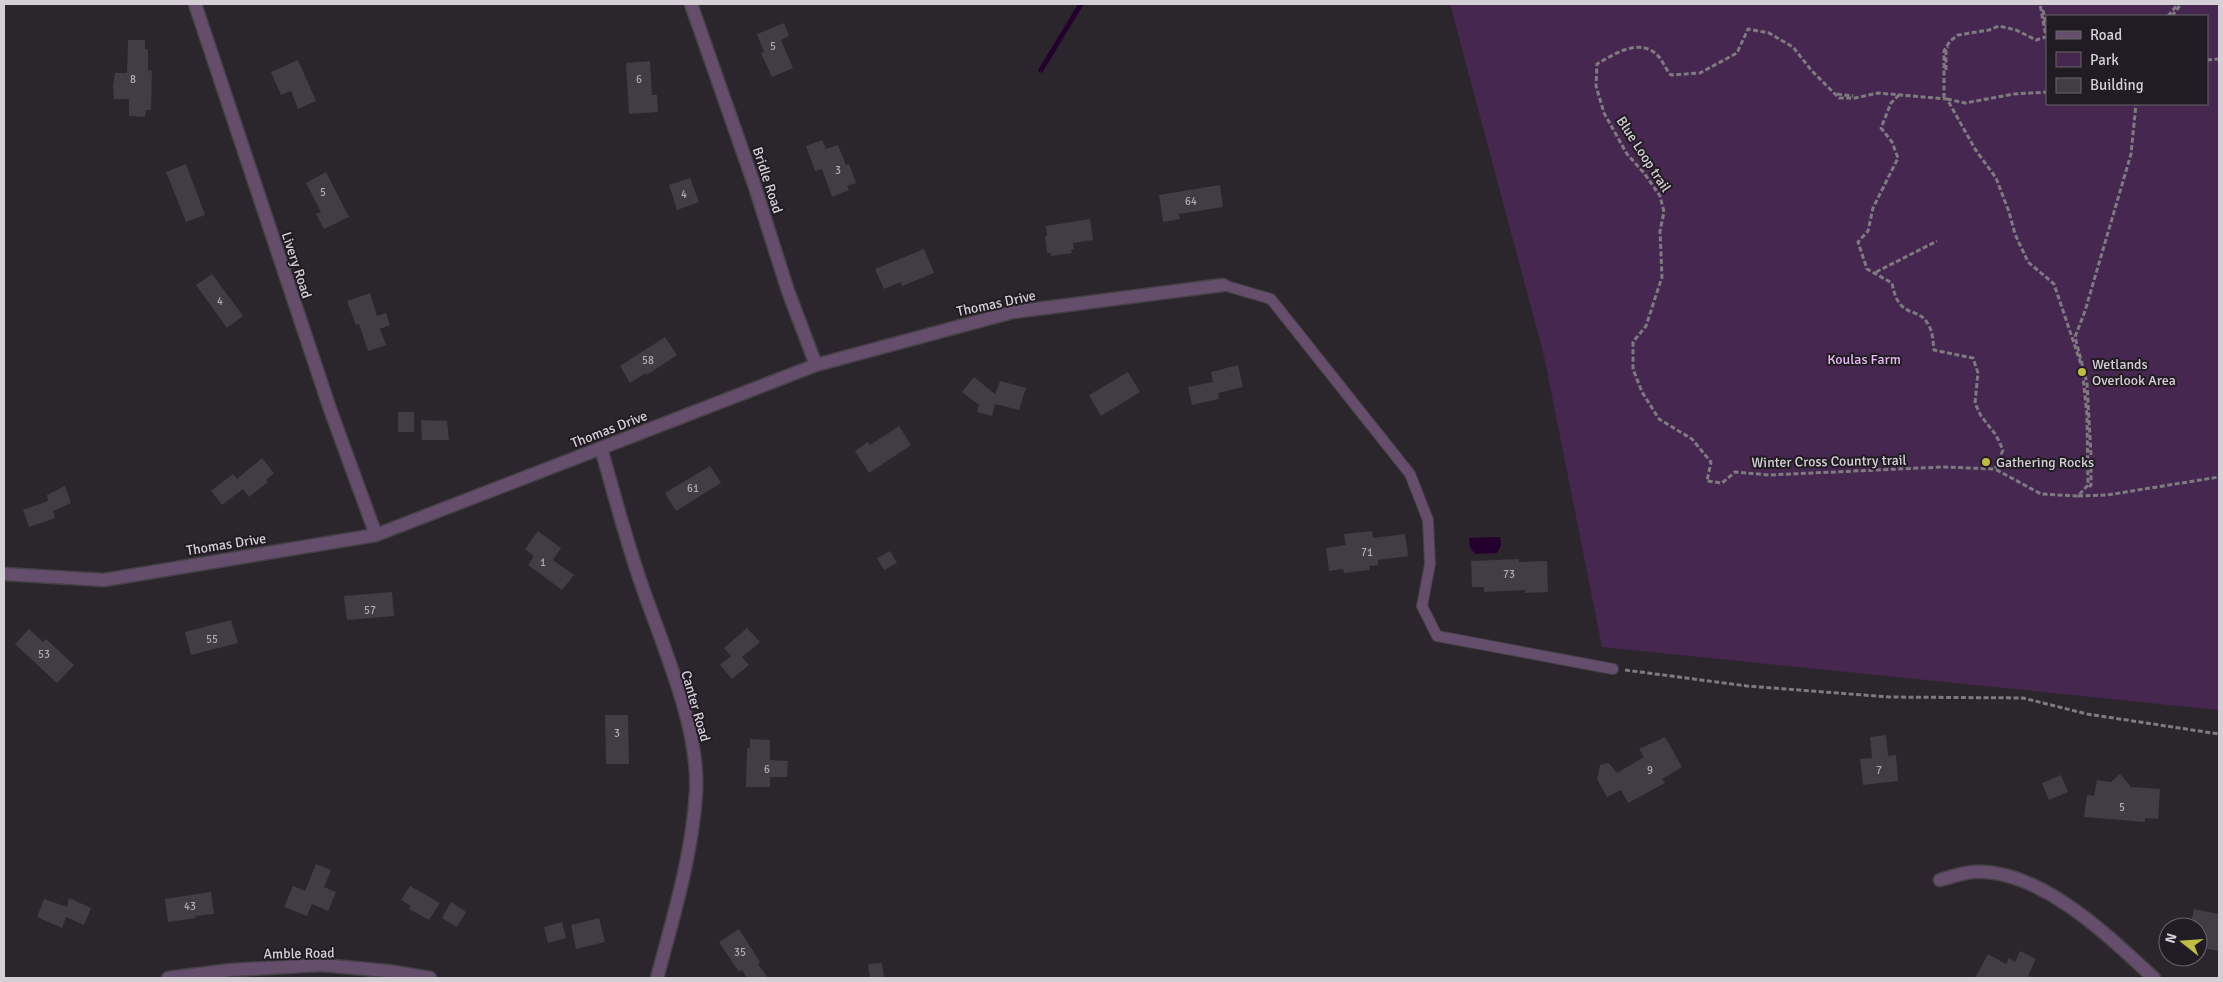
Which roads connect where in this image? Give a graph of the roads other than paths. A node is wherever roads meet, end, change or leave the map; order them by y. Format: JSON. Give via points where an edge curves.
{"nodes":[{"id":1,"x":195,"y":4,"type":"edge"},
{"id":2,"x":691,"y":4,"type":"edge"},
{"id":3,"x":1223,"y":285,"type":"joint"},
{"id":4,"x":816,"y":365,"type":"junction"},
{"id":5,"x":601,"y":448,"type":"junction"},
{"id":6,"x":376,"y":534,"type":"junction"},
{"id":7,"x":4,"y":574,"type":"edge"},
{"id":8,"x":1613,"y":668,"type":"road end"},
{"id":9,"x":1940,"y":880,"type":"dead end"},
{"id":10,"x":168,"y":978,"type":"edge"},
{"id":11,"x":430,"y":978,"type":"edge"},
{"id":12,"x":657,"y":978,"type":"edge"},
{"id":13,"x":2154,"y":978,"type":"edge"}],
"edges":[{"from":1,"to":6,"type":"street","name":"Livery Road","via":[[330,409]]},
{"from":2,"to":4,"type":"street","name":"Bridle Road"},
{"from":3,"to":4,"type":"street","name":"Thomas Drive","via":[[1012,312]]},
{"from":3,"to":8,"type":"lane","via":[[1271,299],[1410,474],[1428,520],[1430,564],[1422,606],[1437,636]]},
{"from":4,"to":5,"type":"street","name":"Thomas Drive"},
{"from":5,"to":6,"type":"street","name":"Thomas Drive"},
{"from":5,"to":12,"type":"street","name":"Canter Road","via":[[628,546],[685,711],[693,744],[696,792],[686,863]]},
{"from":6,"to":7,"type":"street","name":"Thomas Drive","via":[[104,580]]},
{"from":9,"to":13,"type":"street","via":[[1973,872],[1995,873],[2051,895],[2104,932]]},
{"from":10,"to":11,"type":"street","name":"Amble Road","via":[[230,970],[322,965]]}]}
